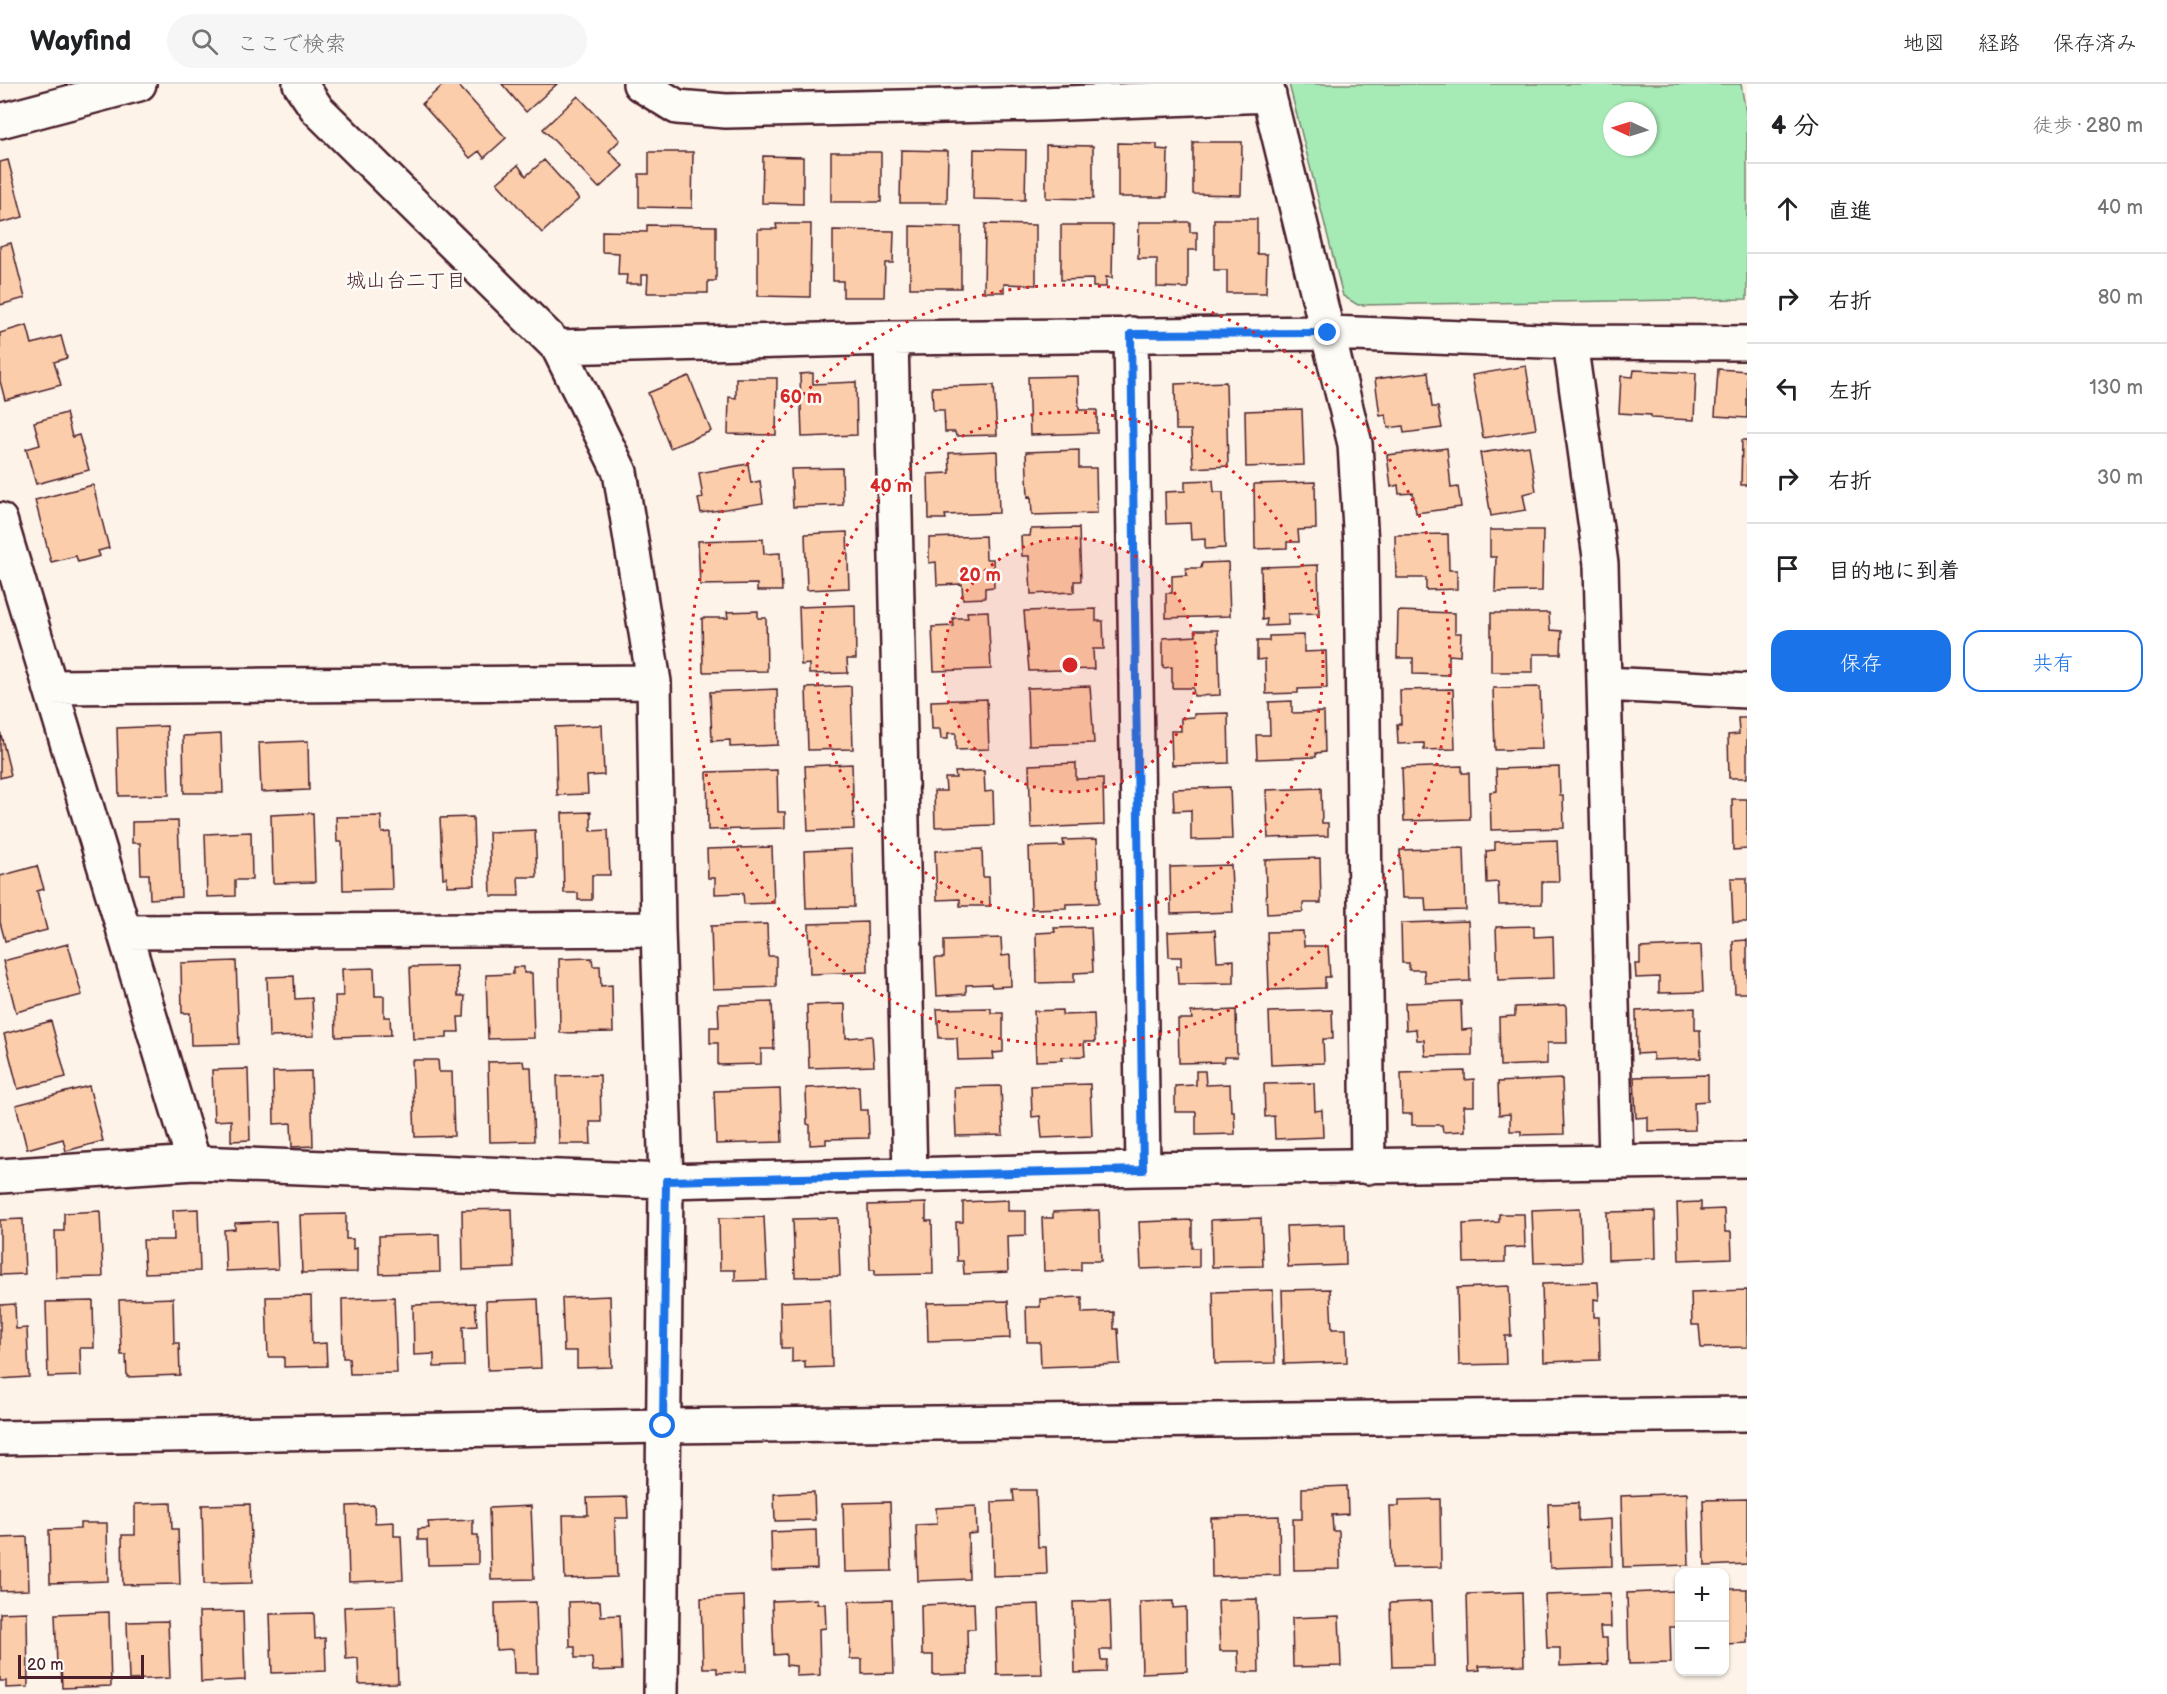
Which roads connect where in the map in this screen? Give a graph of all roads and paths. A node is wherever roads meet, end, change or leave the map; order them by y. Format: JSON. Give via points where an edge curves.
{"nodes":[{"id":1,"x":139,"y":84,"type":"edge"},
{"id":2,"x":300,"y":84,"type":"edge"},
{"id":3,"x":640,"y":84,"type":"edge"},
{"id":4,"x":1267,"y":89,"type":"edge"},
{"id":5,"x":1038,"y":94,"type":"edge"},
{"id":6,"x":789,"y":97,"type":"edge"},
{"id":7,"x":0,"y":121,"type":"edge"},
{"id":8,"x":1328,"y":333,"type":"junction"},
{"id":9,"x":1131,"y":334,"type":"junction"},
{"id":10,"x":891,"y":338,"type":"junction"},
{"id":11,"x":1570,"y":342,"type":"junction"},
{"id":12,"x":1747,"y":343,"type":"edge"},
{"id":13,"x":558,"y":347,"type":"junction"},
{"id":14,"x":0,"y":519,"type":"edge"},
{"id":15,"x":654,"y":682,"type":"junction"},
{"id":16,"x":1604,"y":684,"type":"junction"},
{"id":17,"x":50,"y":687,"type":"junction"},
{"id":18,"x":1747,"y":691,"type":"edge"},
{"id":19,"x":658,"y":929,"type":"junction"},
{"id":20,"x":124,"y":932,"type":"junction"},
{"id":21,"x":1747,"y":1160,"type":"edge"},
{"id":22,"x":1616,"y":1161,"type":"junction"},
{"id":23,"x":194,"y":1163,"type":"junction"},
{"id":24,"x":1368,"y":1167,"type":"junction"},
{"id":25,"x":1143,"y":1170,"type":"junction"},
{"id":26,"x":0,"y":1176,"type":"edge"},
{"id":27,"x":910,"y":1176,"type":"junction"},
{"id":28,"x":666,"y":1181,"type":"junction"},
{"id":29,"x":1747,"y":1414,"type":"edge"},
{"id":30,"x":663,"y":1426,"type":"junction"},
{"id":31,"x":0,"y":1438,"type":"edge"},
{"id":32,"x":661,"y":1694,"type":"edge"}],
"edges":[{"from":1,"to":7,"type":"street"},
{"from":2,"to":13,"type":"street","via":[[317,109]]},
{"from":3,"to":6,"type":"street","via":[[677,107],[726,111]]},
{"from":4,"to":5,"type":"street"},
{"from":4,"to":8,"type":"street"},
{"from":5,"to":6,"type":"street"},
{"from":8,"to":9,"type":"street"},
{"from":8,"to":11,"type":"street"},
{"from":8,"to":24,"type":"street","via":[[1355,444],[1361,545]]},
{"from":9,"to":10,"type":"street"},
{"from":9,"to":25,"type":"street"},
{"from":10,"to":13,"type":"street"},
{"from":10,"to":27,"type":"street"},
{"from":11,"to":12,"type":"street"},
{"from":11,"to":16,"type":"street","via":[[1601,564]]},
{"from":13,"to":15,"type":"street","via":[[620,472]]},
{"from":14,"to":17,"type":"street"},
{"from":15,"to":17,"type":"street"},
{"from":15,"to":19,"type":"street"},
{"from":16,"to":18,"type":"street"},
{"from":16,"to":22,"type":"street"},
{"from":17,"to":20,"type":"street"},
{"from":19,"to":20,"type":"street"},
{"from":19,"to":28,"type":"street"},
{"from":20,"to":23,"type":"street"},
{"from":21,"to":22,"type":"street"},
{"from":22,"to":24,"type":"street"},
{"from":23,"to":26,"type":"street"},
{"from":23,"to":28,"type":"street"},
{"from":24,"to":25,"type":"street"},
{"from":25,"to":27,"type":"street"},
{"from":27,"to":28,"type":"street"},
{"from":28,"to":30,"type":"street"},
{"from":29,"to":30,"type":"street"},
{"from":30,"to":31,"type":"street"},
{"from":30,"to":32,"type":"street"}]}
